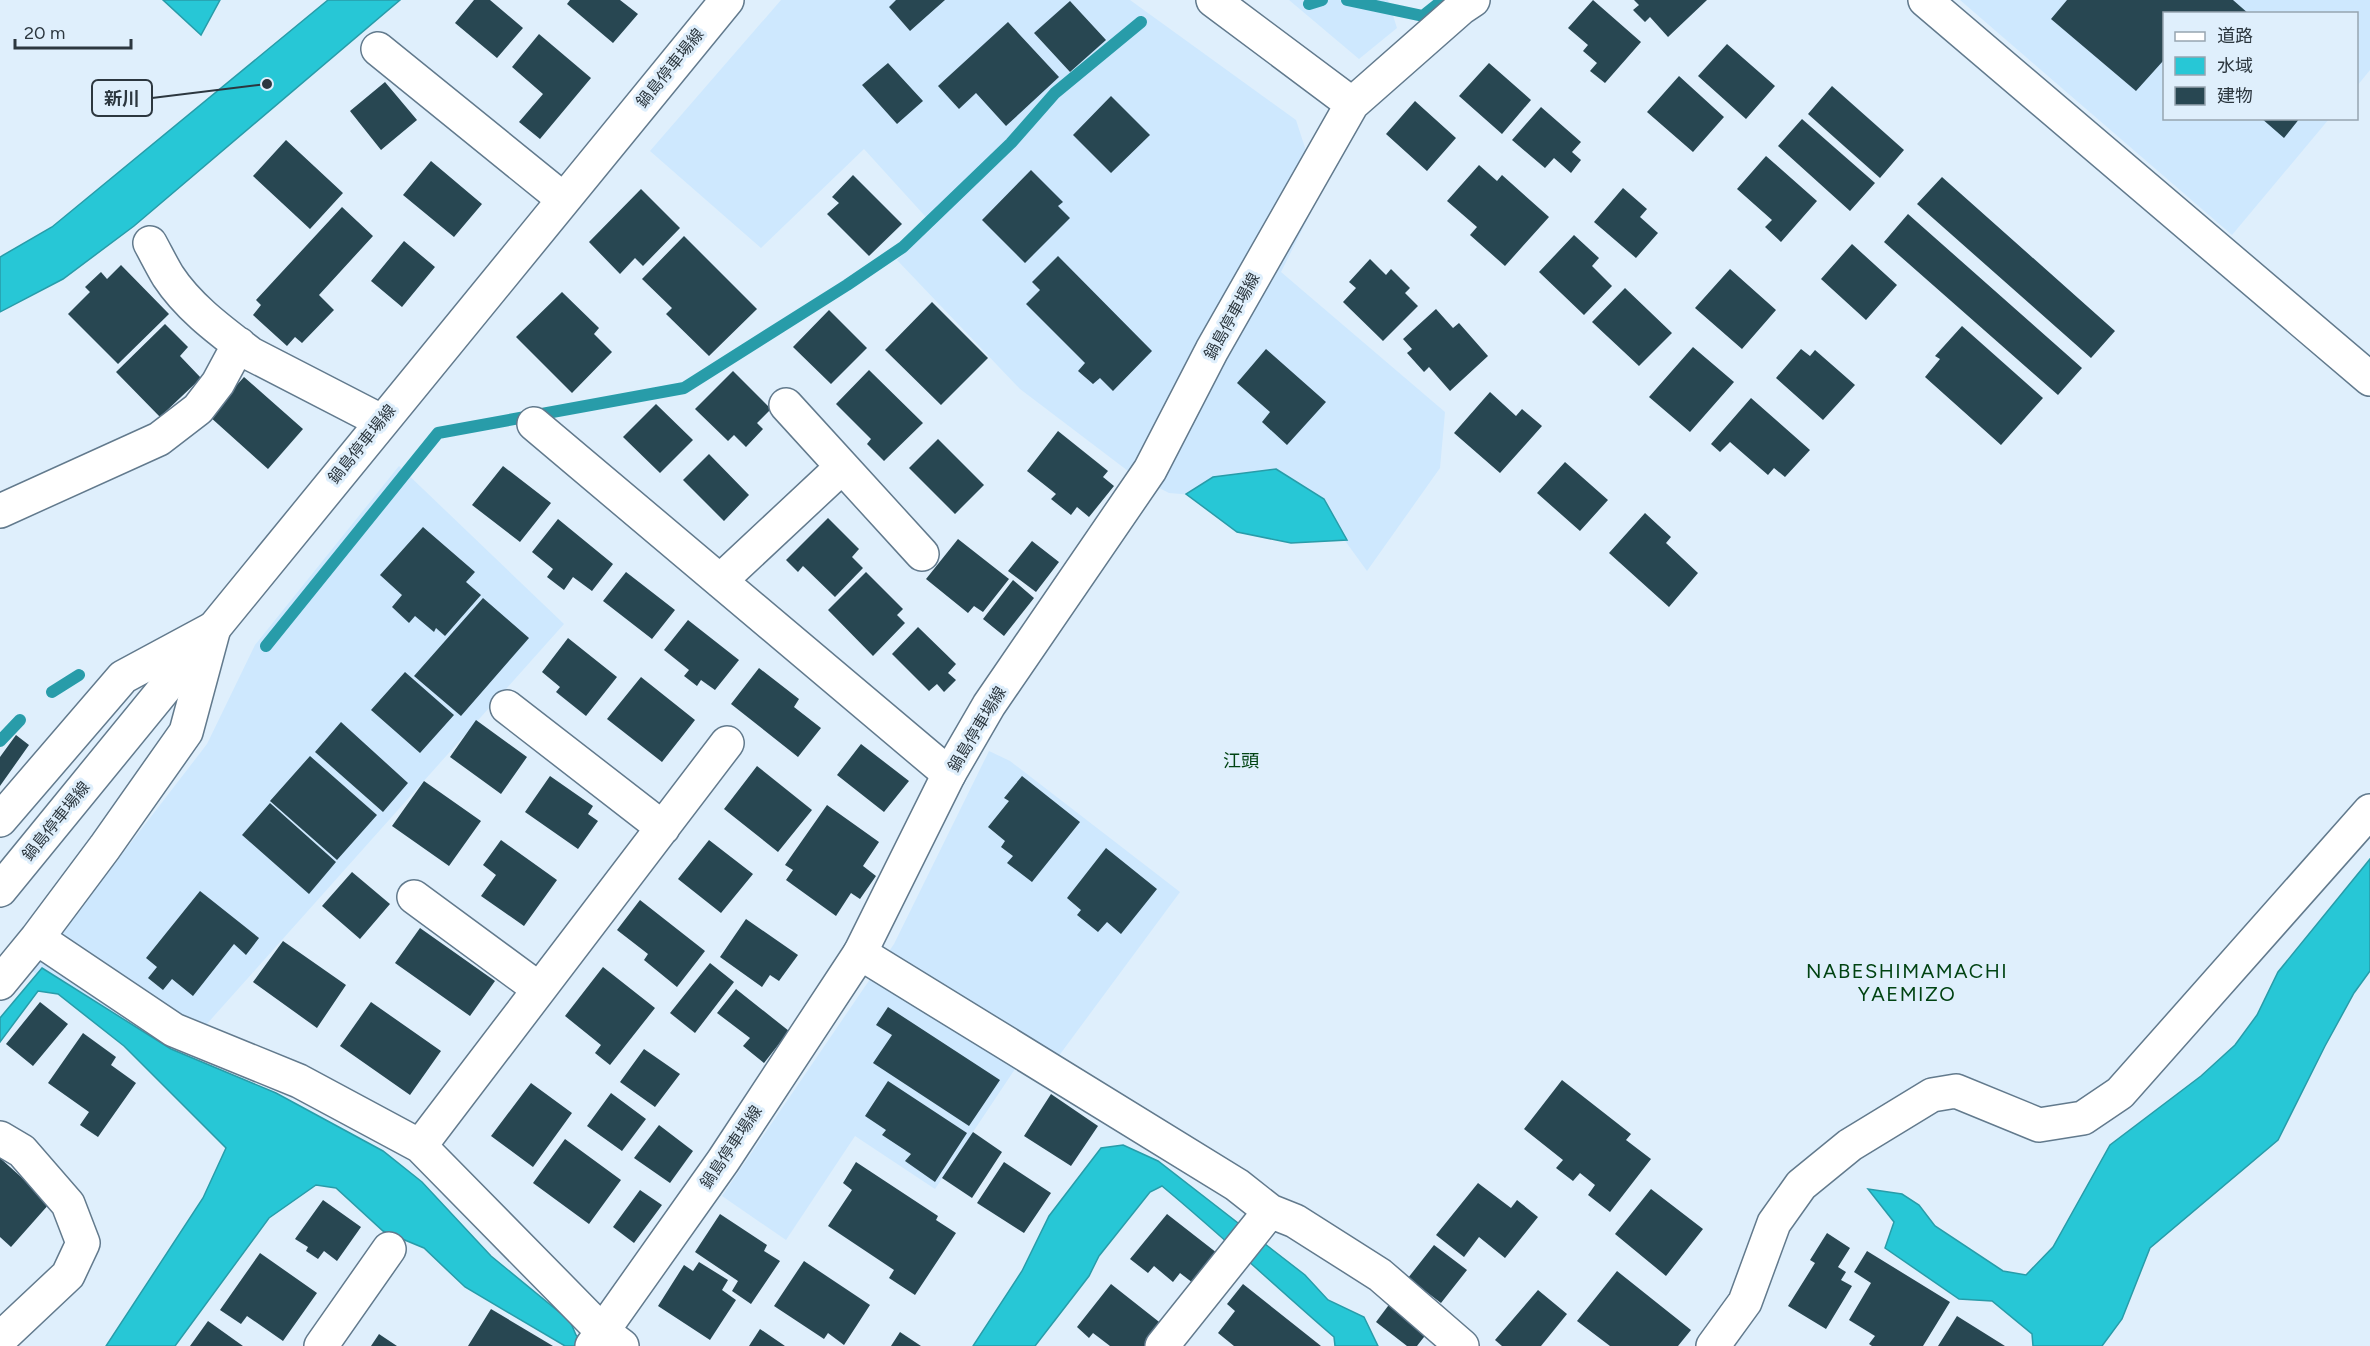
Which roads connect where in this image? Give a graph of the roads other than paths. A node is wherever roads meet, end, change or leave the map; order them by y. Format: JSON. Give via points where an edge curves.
{"nodes":[{"id":1,"x":1213,"y":0,"type":"edge"},
{"id":2,"x":1473,"y":0,"type":"edge"},
{"id":3,"x":1925,"y":0,"type":"edge"},
{"id":4,"x":720,"y":2,"type":"edge"},
{"id":5,"x":378,"y":49,"type":"dead end"},
{"id":6,"x":1352,"y":104,"type":"junction"},
{"id":7,"x":563,"y":199,"type":"junction"},
{"id":8,"x":150,"y":243,"type":"dead end"},
{"id":9,"x":239,"y":344,"type":"junction"},
{"id":10,"x":2370,"y":379,"type":"edge"},
{"id":11,"x":786,"y":405,"type":"dead end"},
{"id":12,"x":381,"y":421,"type":"junction"},
{"id":13,"x":534,"y":424,"type":"dead end"},
{"id":14,"x":842,"y":467,"type":"junction"},
{"id":15,"x":0,"y":511,"type":"edge"},
{"id":16,"x":922,"y":554,"type":"dead end"},
{"id":17,"x":720,"y":581,"type":"junction"},
{"id":18,"x":214,"y":628,"type":"junction"},
{"id":19,"x":507,"y":707,"type":"dead end"},
{"id":20,"x":727,"y":743,"type":"dead end"},
{"id":21,"x":949,"y":774,"type":"junction"},
{"id":22,"x":2370,"y":812,"type":"edge"},
{"id":23,"x":0,"y":820,"type":"edge"},
{"id":24,"x":663,"y":828,"type":"junction"},
{"id":25,"x":0,"y":890,"type":"edge"},
{"id":26,"x":414,"y":897,"type":"dead end"},
{"id":27,"x":37,"y":938,"type":"junction"},
{"id":28,"x":860,"y":953,"type":"junction"},
{"id":29,"x":0,"y":983,"type":"edge"},
{"id":30,"x":539,"y":989,"type":"junction"},
{"id":31,"x":0,"y":1138,"type":"edge"},
{"id":32,"x":420,"y":1146,"type":"junction"},
{"id":33,"x":1265,"y":1218,"type":"junction"},
{"id":34,"x":389,"y":1249,"type":"dead end"},
{"id":35,"x":0,"y":1339,"type":"edge"},
{"id":36,"x":602,"y":1341,"type":"edge"},
{"id":37,"x":321,"y":1346,"type":"edge"},
{"id":38,"x":1162,"y":1346,"type":"edge"},
{"id":39,"x":1462,"y":1346,"type":"edge"},
{"id":40,"x":1713,"y":1346,"type":"edge"}],
"edges":[{"from":1,"to":6,"type":"street"},
{"from":2,"to":6,"type":"street","name":"鍋島停車場線"},
{"from":3,"to":10,"type":"street"},
{"from":4,"to":7,"type":"street","name":"鍋島停車場線"},
{"from":5,"to":7,"type":"street"},
{"from":6,"to":21,"type":"street","name":"鍋島停車場線","via":[[1212,350],[1150,470],[989,705]]},
{"from":7,"to":12,"type":"street","name":"鍋島停車場線"},
{"from":8,"to":9,"type":"street","via":[[169,277],[190,302]]},
{"from":9,"to":12,"type":"street","via":[[251,354]]},
{"from":9,"to":15,"type":"street","via":[[198,409],[159,439]]},
{"from":11,"to":14,"type":"street"},
{"from":12,"to":18,"type":"street","name":"鍋島停車場線"},
{"from":13,"to":17,"type":"street"},
{"from":14,"to":16,"type":"street"},
{"from":14,"to":17,"type":"street"},
{"from":17,"to":21,"type":"street"},
{"from":18,"to":23,"type":"street","via":[[123,677]]},
{"from":18,"to":25,"type":"street","name":"鍋島停車場線"},
{"from":18,"to":27,"type":"street","via":[[186,732]]},
{"from":19,"to":24,"type":"street"},
{"from":20,"to":24,"type":"street"},
{"from":21,"to":28,"type":"street","name":"鍋島停車場線"},
{"from":22,"to":40,"type":"street","via":[[2120,1093],[2083,1118],[2039,1125],[1956,1090],[1932,1095],[1850,1145],[1801,1185],[1774,1223],[1745,1302]]},
{"from":24,"to":30,"type":"street"},
{"from":26,"to":30,"type":"street"},
{"from":27,"to":29,"type":"street"},
{"from":27,"to":32,"type":"street","via":[[174,1030],[299,1081]]},
{"from":28,"to":33,"type":"street","via":[[1237,1185]]},
{"from":28,"to":36,"type":"street","name":"鍋島停車場線"},
{"from":30,"to":32,"type":"street"},
{"from":31,"to":35,"type":"street","via":[[22,1151],[68,1204],[83,1243],[68,1275]]},
{"from":32,"to":36,"type":"street"},
{"from":33,"to":38,"type":"street"},
{"from":33,"to":39,"type":"street","via":[[1295,1221],[1380,1275]]},
{"from":34,"to":37,"type":"street"}]}
